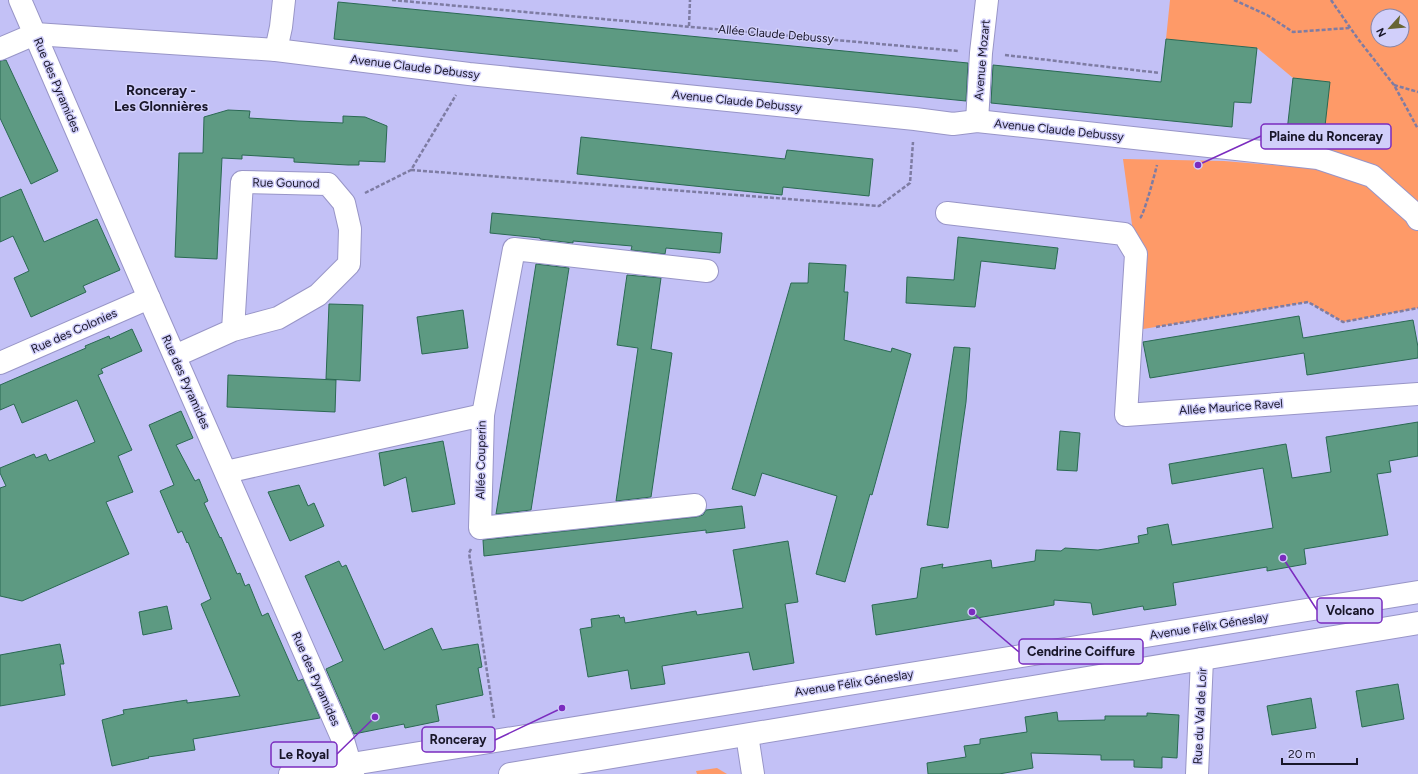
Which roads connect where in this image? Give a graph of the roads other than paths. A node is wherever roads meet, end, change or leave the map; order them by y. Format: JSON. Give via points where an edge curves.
{"nodes":[{"id":1,"x":20,"y":0,"type":"edge"},
{"id":2,"x":284,"y":0,"type":"edge"},
{"id":3,"x":987,"y":0,"type":"edge"},
{"id":4,"x":35,"y":34,"type":"junction"},
{"id":5,"x":0,"y":49,"type":"edge"},
{"id":6,"x":276,"y":50,"type":"junction"},
{"id":7,"x":977,"y":121,"type":"junction"},
{"id":8,"x":947,"y":213,"type":"dead end"},
{"id":9,"x":1418,"y":219,"type":"edge"},
{"id":10,"x":707,"y":271,"type":"dead end"},
{"id":11,"x":149,"y":298,"type":"junction"},
{"id":12,"x":233,"y":330,"type":"junction"},
{"id":13,"x":175,"y":356,"type":"junction"},
{"id":14,"x":0,"y":363,"type":"edge"},
{"id":15,"x":1418,"y":394,"type":"edge"},
{"id":16,"x":482,"y":415,"type":"junction"},
{"id":17,"x":226,"y":472,"type":"junction"},
{"id":18,"x":695,"y":505,"type":"dead end"},
{"id":19,"x":1418,"y":592,"type":"edge"},
{"id":20,"x":1418,"y":623,"type":"edge"},
{"id":21,"x":1202,"y":659,"type":"junction"},
{"id":22,"x":746,"y":735,"type":"junction"},
{"id":23,"x":351,"y":769,"type":"edge"},
{"id":24,"x":290,"y":774,"type":"edge"},
{"id":25,"x":510,"y":774,"type":"edge"},
{"id":26,"x":753,"y":774,"type":"edge"},
{"id":27,"x":1197,"y":774,"type":"edge"}],
"edges":[{"from":1,"to":4,"type":"street","name":"Rue des Pyramides"},
{"from":2,"to":6,"type":"street"},
{"from":3,"to":7,"type":"street","name":"Avenue Mozart"},
{"from":4,"to":5,"type":"street"},
{"from":4,"to":6,"type":"street","name":"Avenue Claude Debussy"},
{"from":4,"to":11,"type":"street","name":"Rue des Pyramides"},
{"from":6,"to":7,"type":"street","name":"Avenue Claude Debussy","via":[[469,74],[953,124]]},
{"from":7,"to":9,"type":"street","name":"Avenue Claude Debussy","via":[[1318,158],[1372,176]]},
{"from":8,"to":15,"type":"street","name":"Allée Maurice Ravel","via":[[1124,234],[1136,254],[1126,415]]},
{"from":10,"to":16,"type":"street","via":[[514,249]]},
{"from":11,"to":13,"type":"street","name":"Rue des Pyramides"},
{"from":11,"to":14,"type":"street","name":"Rue des Colonies"},
{"from":12,"to":12,"type":"street","name":"Rue Gounod","via":[[278,318],[318,295],[349,264],[350,229],[344,203],[328,184],[242,182]]},
{"from":12,"to":13,"type":"street","name":"Rue Gounod"},
{"from":13,"to":17,"type":"street","name":"Rue des Pyramides"},
{"from":16,"to":17,"type":"street","name":"Allée Couperin"},
{"from":16,"to":18,"type":"street","name":"Allée Couperin","via":[[480,528]]},
{"from":17,"to":23,"type":"street","name":"Rue des Pyramides","via":[[345,745]]},
{"from":19,"to":23,"type":"street","name":"Avenue Félix Géneslay","via":[[497,740]]},
{"from":20,"to":21,"type":"street"},
{"from":21,"to":22,"type":"street"},
{"from":21,"to":27,"type":"street","name":"Rue du Val de Loir"},
{"from":22,"to":25,"type":"street"},
{"from":22,"to":26,"type":"street"},
{"from":23,"to":24,"type":"street","name":"Avenue Félix Géneslay"}]}
